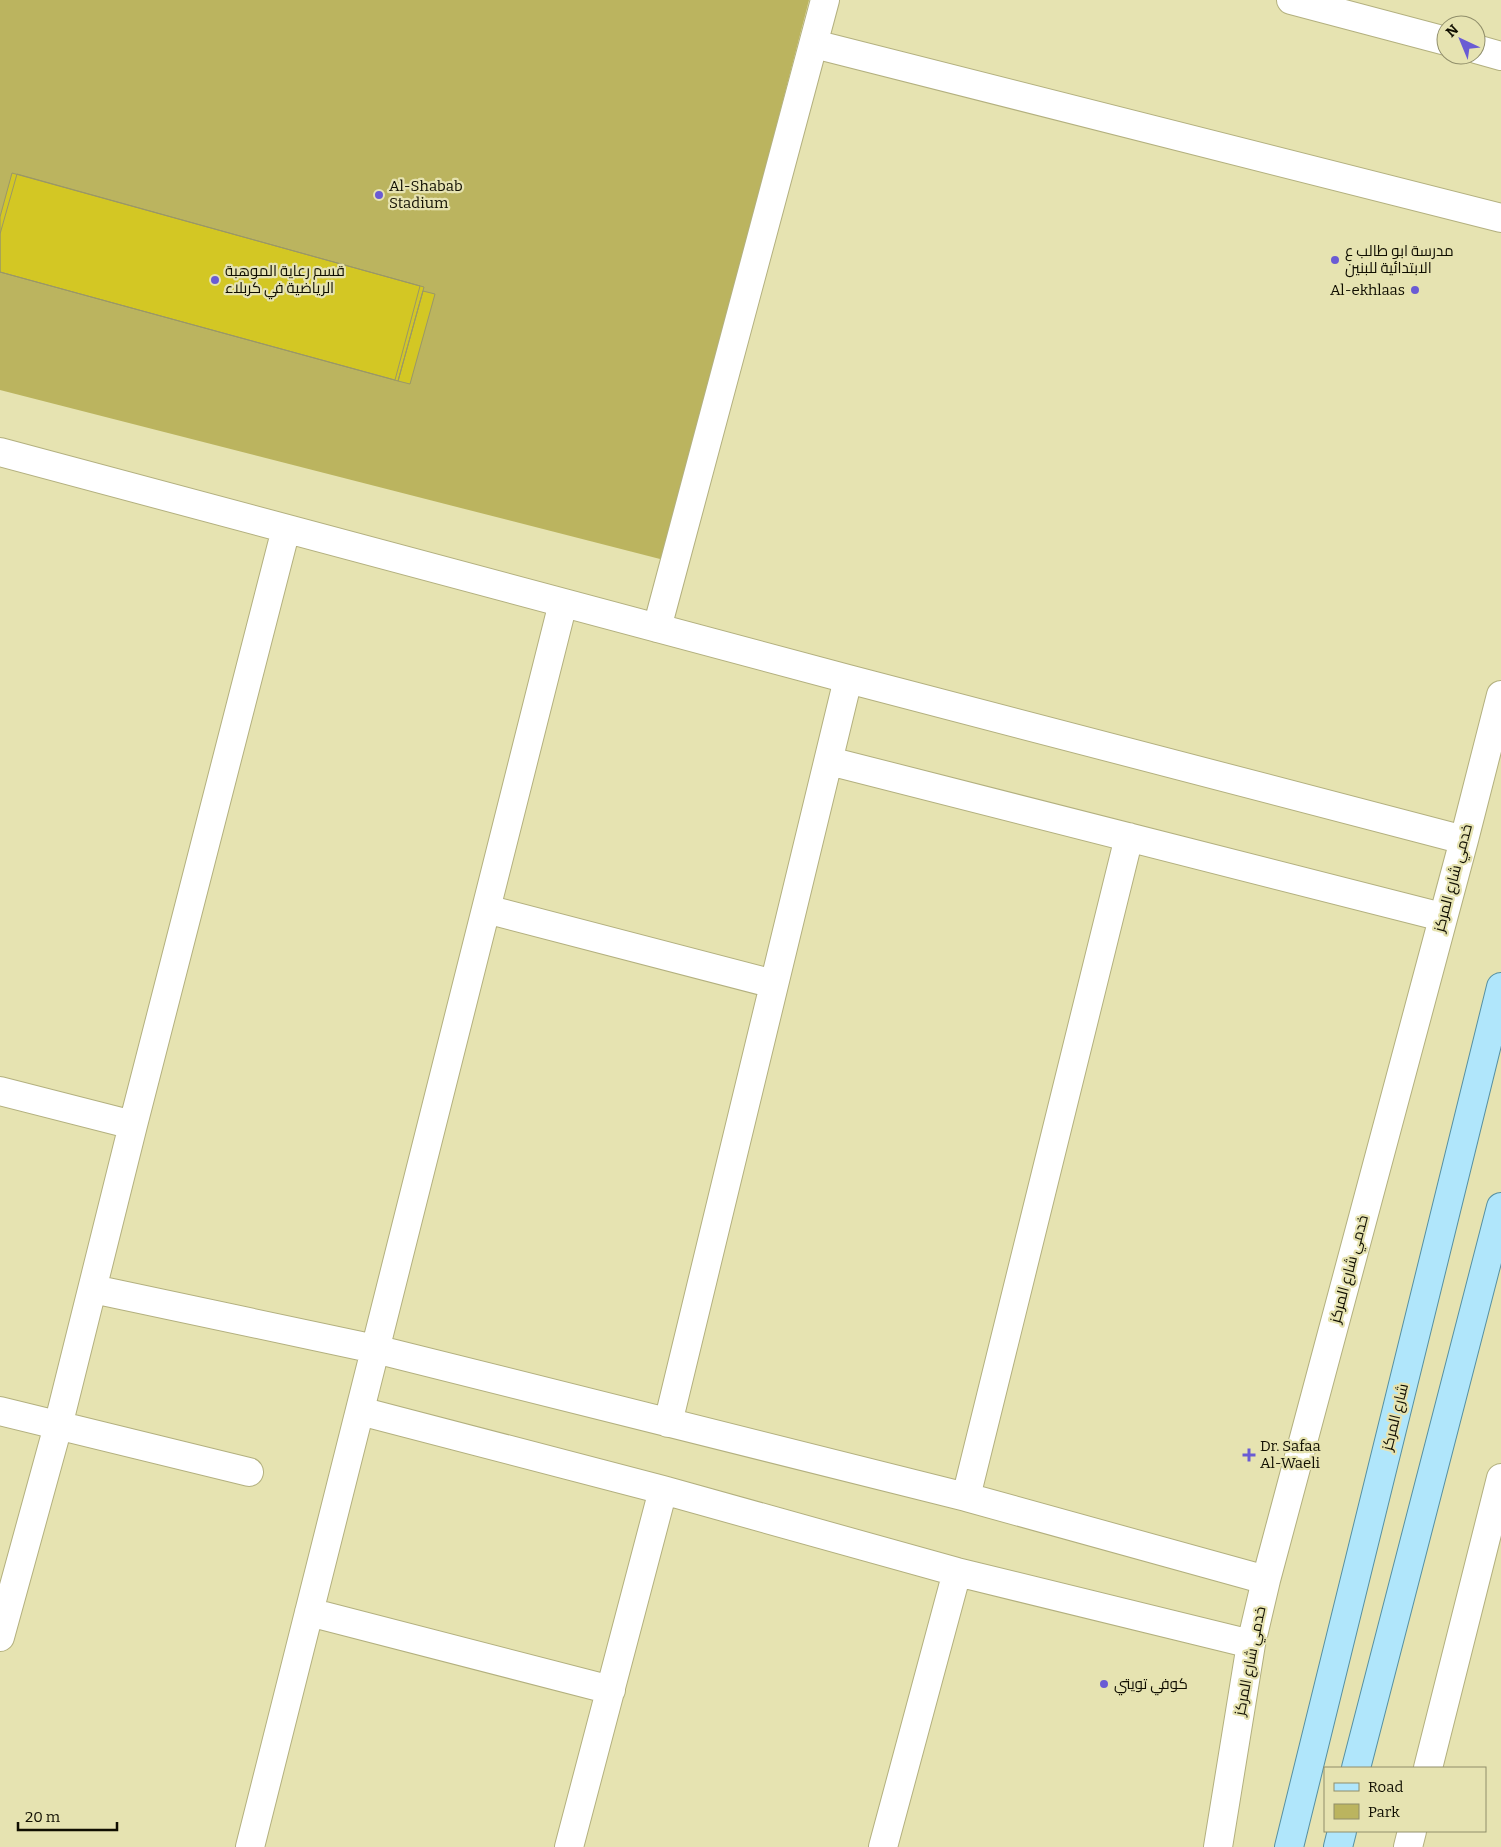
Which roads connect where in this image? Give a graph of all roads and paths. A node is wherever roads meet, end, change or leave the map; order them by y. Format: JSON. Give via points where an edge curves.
{"nodes":[{"id":1,"x":825,"y":0,"type":"edge"},
{"id":2,"x":1291,"y":0,"type":"edge"},
{"id":3,"x":1436,"y":38,"type":"edge"},
{"id":4,"x":814,"y":44,"type":"junction"},
{"id":5,"x":1486,"y":52,"type":"edge"},
{"id":6,"x":1501,"y":56,"type":"edge"},
{"id":7,"x":1501,"y":218,"type":"edge"},
{"id":8,"x":0,"y":452,"type":"edge"},
{"id":9,"x":286,"y":529,"type":"junction"},
{"id":10,"x":563,"y":602,"type":"junction"},
{"id":11,"x":657,"y":628,"type":"junction"},
{"id":12,"x":848,"y":679,"type":"junction"},
{"id":13,"x":1501,"y":695,"type":"edge"},
{"id":14,"x":829,"y":761,"type":"junction"},
{"id":15,"x":1129,"y":837,"type":"junction"},
{"id":16,"x":1464,"y":840,"type":"junction"},
{"id":17,"x":486,"y":909,"type":"junction"},
{"id":18,"x":1442,"y":917,"type":"junction"},
{"id":19,"x":774,"y":984,"type":"junction"},
{"id":20,"x":1501,"y":987,"type":"edge"},
{"id":21,"x":0,"y":1091,"type":"edge"},
{"id":22,"x":133,"y":1125,"type":"junction"},
{"id":23,"x":1501,"y":1207,"type":"edge"},
{"id":24,"x":93,"y":1289,"type":"junction"},
{"id":25,"x":375,"y":1349,"type":"junction"},
{"id":26,"x":0,"y":1411,"type":"edge"},
{"id":27,"x":360,"y":1411,"type":"junction"},
{"id":28,"x":668,"y":1423,"type":"junction"},
{"id":29,"x":58,"y":1426,"type":"junction"},
{"id":30,"x":249,"y":1472,"type":"dead end"},
{"id":31,"x":1501,"y":1478,"type":"edge"},
{"id":32,"x":663,"y":1490,"type":"junction"},
{"id":33,"x":966,"y":1497,"type":"junction"},
{"id":34,"x":956,"y":1572,"type":"junction"},
{"id":35,"x":1266,"y":1580,"type":"junction"},
{"id":36,"x":309,"y":1612,"type":"junction"},
{"id":37,"x":0,"y":1637,"type":"edge"},
{"id":38,"x":1251,"y":1644,"type":"junction"},
{"id":39,"x":611,"y":1690,"type":"junction"},
{"id":40,"x":1356,"y":1767,"type":"edge"},
{"id":41,"x":1428,"y":1767,"type":"edge"},
{"id":42,"x":1342,"y":1832,"type":"edge"},
{"id":43,"x":1412,"y":1832,"type":"edge"},
{"id":44,"x":250,"y":1847,"type":"edge"},
{"id":45,"x":570,"y":1847,"type":"edge"},
{"id":46,"x":883,"y":1847,"type":"edge"},
{"id":47,"x":1218,"y":1847,"type":"edge"},
{"id":48,"x":1289,"y":1847,"type":"edge"},
{"id":49,"x":1338,"y":1847,"type":"edge"},
{"id":50,"x":1408,"y":1847,"type":"edge"}],
"edges":[{"from":1,"to":4,"type":"street"},
{"from":2,"to":3,"type":"street"},
{"from":4,"to":7,"type":"street"},
{"from":4,"to":11,"type":"street"},
{"from":5,"to":6,"type":"street"},
{"from":8,"to":9,"type":"street"},
{"from":9,"to":10,"type":"street"},
{"from":9,"to":22,"type":"street"},
{"from":10,"to":11,"type":"street"},
{"from":10,"to":17,"type":"street"},
{"from":11,"to":12,"type":"street"},
{"from":12,"to":14,"type":"street"},
{"from":12,"to":16,"type":"street"},
{"from":13,"to":16,"type":"street","name":"خدمي شارع المركز"},
{"from":14,"to":15,"type":"street"},
{"from":14,"to":19,"type":"street"},
{"from":15,"to":18,"type":"street"},
{"from":15,"to":33,"type":"street"},
{"from":16,"to":18,"type":"street","name":"خدمي شارع المركز"},
{"from":17,"to":19,"type":"street"},
{"from":17,"to":25,"type":"street"},
{"from":18,"to":35,"type":"street","name":"خدمي شارع المركز"},
{"from":19,"to":28,"type":"street"},
{"from":20,"to":48,"type":"main road","name":"شارع المركز"},
{"from":21,"to":22,"type":"street"},
{"from":22,"to":24,"type":"street"},
{"from":23,"to":40,"type":"main road"},
{"from":24,"to":25,"type":"street"},
{"from":24,"to":29,"type":"street"},
{"from":25,"to":27,"type":"street"},
{"from":25,"to":28,"type":"street"},
{"from":26,"to":29,"type":"street"},
{"from":27,"to":32,"type":"street"},
{"from":27,"to":36,"type":"street"},
{"from":28,"to":33,"type":"street"},
{"from":29,"to":30,"type":"street"},
{"from":29,"to":37,"type":"street"},
{"from":31,"to":41,"type":"street"},
{"from":32,"to":34,"type":"street"},
{"from":32,"to":39,"type":"street"},
{"from":33,"to":35,"type":"street"},
{"from":34,"to":38,"type":"street"},
{"from":34,"to":46,"type":"street"},
{"from":35,"to":38,"type":"street","name":"خدمي شارع المركز"},
{"from":36,"to":39,"type":"street"},
{"from":36,"to":44,"type":"street"},
{"from":38,"to":47,"type":"street","name":"خدمي شارع المركز"},
{"from":39,"to":45,"type":"street"},
{"from":42,"to":49,"type":"main road"},
{"from":43,"to":50,"type":"street"}]}
